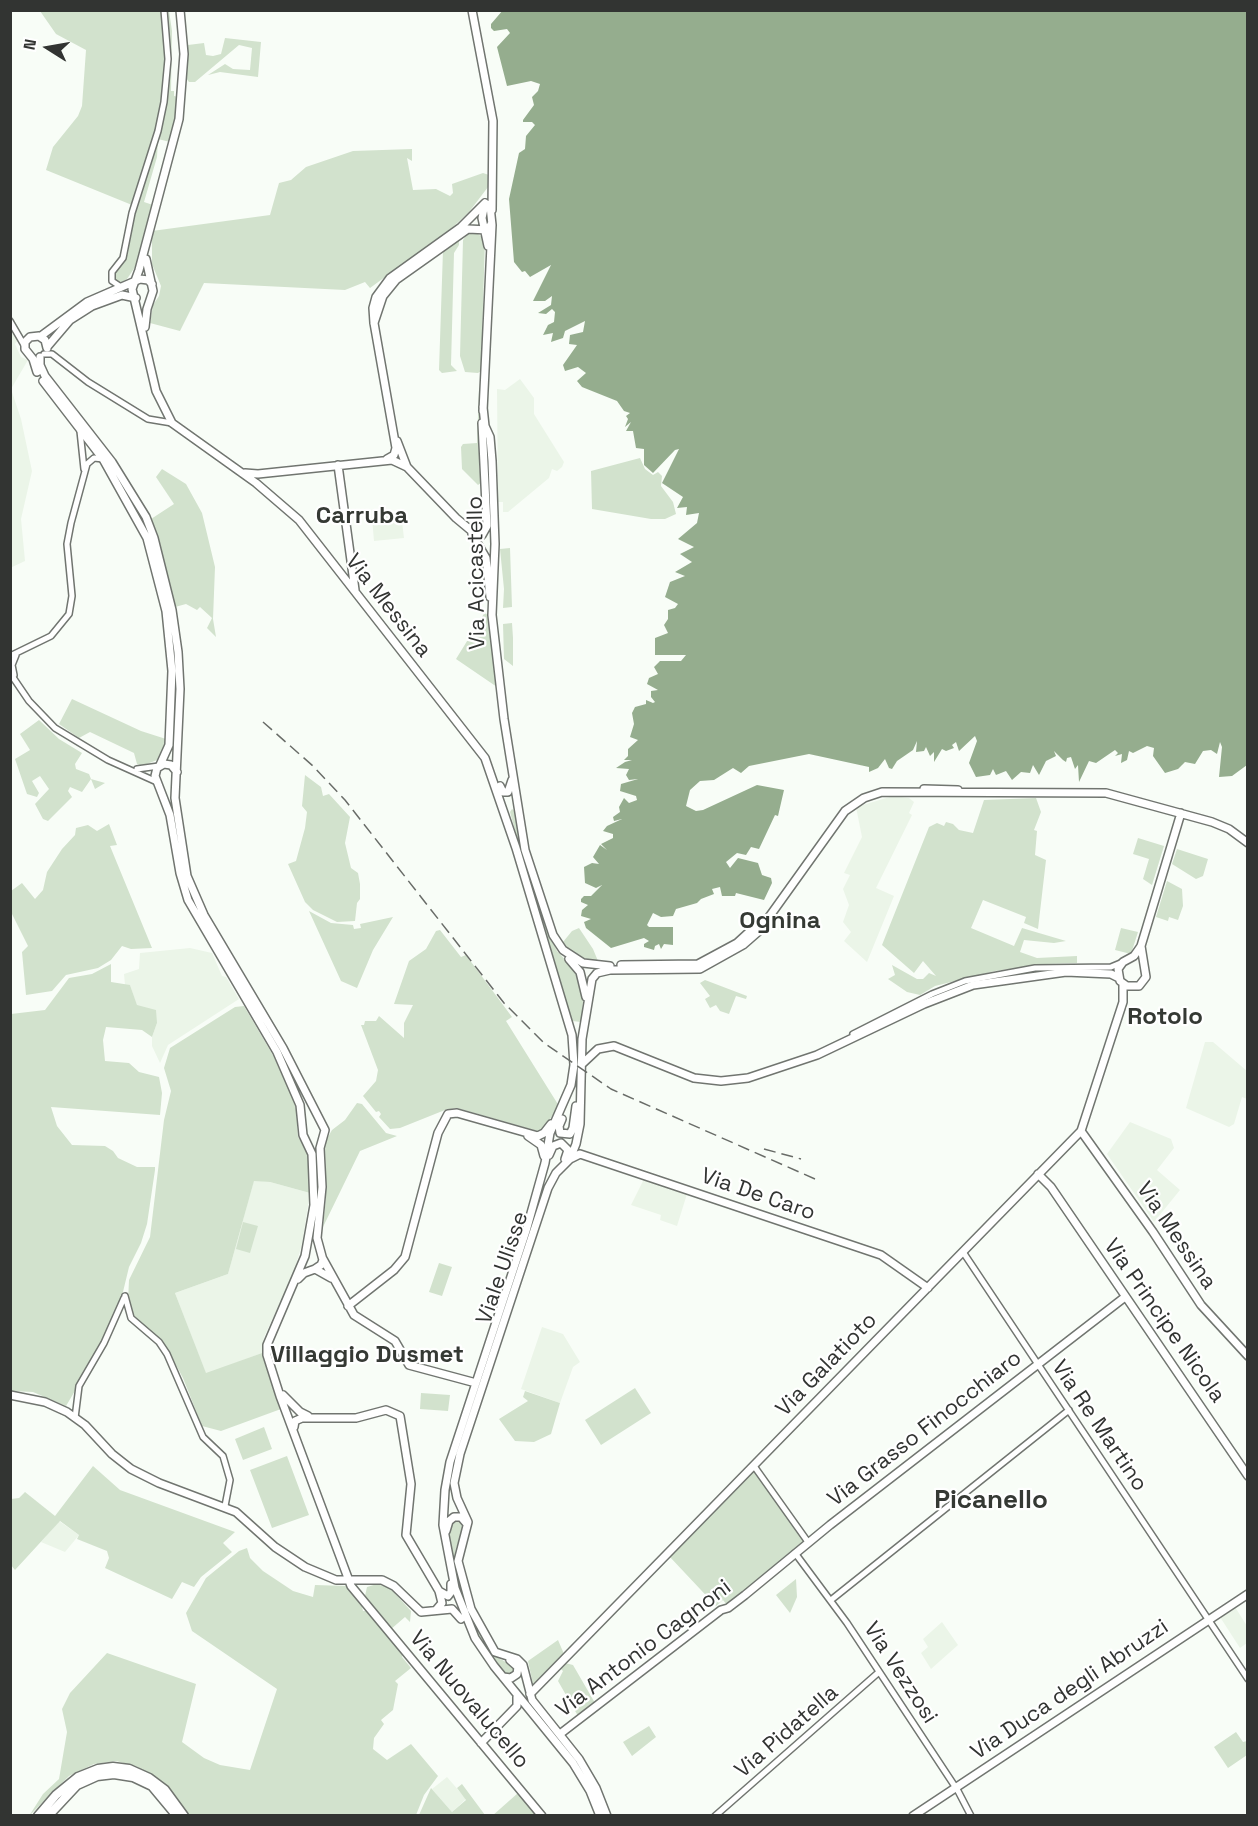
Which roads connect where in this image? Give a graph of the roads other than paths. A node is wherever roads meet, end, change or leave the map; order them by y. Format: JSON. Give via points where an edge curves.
{"nodes":[{"id":1,"x":164,"y":10,"type":"edge"},
{"id":2,"x":180,"y":10,"type":"edge"},
{"id":3,"x":472,"y":10,"type":"edge"},
{"id":4,"x":493,"y":172,"type":"junction"},
{"id":5,"x":485,"y":203,"type":"junction"},
{"id":6,"x":492,"y":217,"type":"junction"},
{"id":7,"x":485,"y":233,"type":"junction"},
{"id":8,"x":489,"y":257,"type":"junction"},
{"id":9,"x":143,"y":262,"type":"junction"},
{"id":10,"x":131,"y":283,"type":"junction"},
{"id":11,"x":152,"y":284,"type":"junction"},
{"id":12,"x":152,"y":294,"type":"junction"},
{"id":13,"x":136,"y":297,"type":"junction"},
{"id":14,"x":114,"y":298,"type":"junction"},
{"id":15,"x":147,"y":309,"type":"junction"},
{"id":16,"x":11,"y":321,"type":"edge"},
{"id":17,"x":374,"y":323,"type":"junction"},
{"id":18,"x":141,"y":324,"type":"junction"},
{"id":19,"x":40,"y":336,"type":"junction"},
{"id":20,"x":24,"y":345,"type":"junction"},
{"id":21,"x":146,"y":350,"type":"junction"},
{"id":22,"x":44,"y":353,"type":"junction"},
{"id":23,"x":31,"y":357,"type":"junction"},
{"id":24,"x":483,"y":407,"type":"junction"},
{"id":25,"x":172,"y":423,"type":"junction"},
{"id":26,"x":79,"y":429,"type":"junction"},
{"id":27,"x":490,"y":433,"type":"junction"},
{"id":28,"x":394,"y":436,"type":"junction"},
{"id":29,"x":483,"y":456,"type":"junction"},
{"id":30,"x":103,"y":459,"type":"junction"},
{"id":31,"x":387,"y":459,"type":"junction"},
{"id":32,"x":338,"y":465,"type":"junction"},
{"id":33,"x":407,"y":467,"type":"junction"},
{"id":34,"x":257,"y":478,"type":"junction"},
{"id":35,"x":84,"y":479,"type":"junction"},
{"id":36,"x":465,"y":525,"type":"junction"},
{"id":37,"x":357,"y":594,"type":"junction"},
{"id":38,"x":492,"y":615,"type":"junction"},
{"id":39,"x":13,"y":654,"type":"edge"},
{"id":40,"x":10,"y":673,"type":"edge"},
{"id":41,"x":15,"y":679,"type":"junction"},
{"id":42,"x":159,"y":766,"type":"junction"},
{"id":43,"x":125,"y":767,"type":"junction"},
{"id":44,"x":512,"y":770,"type":"junction"},
{"id":45,"x":177,"y":774,"type":"junction"},
{"id":46,"x":492,"y":774,"type":"junction"},
{"id":47,"x":158,"y":783,"type":"junction"},
{"id":48,"x":519,"y":810,"type":"junction"},
{"id":49,"x":1181,"y":813,"type":"junction"},
{"id":50,"x":1248,"y":843,"type":"edge"},
{"id":51,"x":516,"y":848,"type":"junction"},
{"id":52,"x":553,"y":935,"type":"junction"},
{"id":53,"x":1141,"y":946,"type":"junction"},
{"id":54,"x":1130,"y":958,"type":"junction"},
{"id":55,"x":1123,"y":962,"type":"junction"},
{"id":56,"x":1142,"y":962,"type":"junction"},
{"id":57,"x":706,"y":963,"type":"junction"},
{"id":58,"x":1121,"y":981,"type":"junction"},
{"id":59,"x":1134,"y":987,"type":"junction"},
{"id":60,"x":922,"y":1002,"type":"junction"},
{"id":61,"x":1124,"y":1002,"type":"junction"},
{"id":62,"x":587,"y":1005,"type":"junction"},
{"id":63,"x":853,"y":1034,"type":"dead end"},
{"id":64,"x":583,"y":1061,"type":"junction"},
{"id":65,"x":580,"y":1080,"type":"junction"},
{"id":66,"x":572,"y":1085,"type":"junction"},
{"id":67,"x":563,"y":1108,"type":"junction"},
{"id":68,"x":323,"y":1124,"type":"junction"},
{"id":69,"x":580,"y":1124,"type":"junction"},
{"id":70,"x":517,"y":1131,"type":"junction"},
{"id":71,"x":1081,"y":1131,"type":"junction"},
{"id":72,"x":304,"y":1134,"type":"junction"},
{"id":73,"x":323,"y":1137,"type":"junction"},
{"id":74,"x":585,"y":1155,"type":"junction"},
{"id":75,"x":570,"y":1159,"type":"junction"},
{"id":76,"x":544,"y":1166,"type":"junction"},
{"id":77,"x":559,"y":1169,"type":"junction"},
{"id":78,"x":1038,"y":1174,"type":"junction"},
{"id":79,"x":963,"y":1252,"type":"junction"},
{"id":80,"x":304,"y":1256,"type":"junction"},
{"id":81,"x":321,"y":1256,"type":"junction"},
{"id":82,"x":314,"y":1269,"type":"junction"},
{"id":83,"x":333,"y":1280,"type":"junction"},
{"id":84,"x":293,"y":1286,"type":"junction"},
{"id":85,"x":928,"y":1288,"type":"junction"},
{"id":86,"x":1125,"y":1297,"type":"junction"},
{"id":87,"x":348,"y":1306,"type":"junction"},
{"id":88,"x":1248,"y":1356,"type":"edge"},
{"id":89,"x":1038,"y":1364,"type":"junction"},
{"id":90,"x":276,"y":1382,"type":"junction"},
{"id":91,"x":476,"y":1383,"type":"junction"},
{"id":92,"x":10,"y":1395,"type":"edge"},
{"id":93,"x":1069,"y":1410,"type":"junction"},
{"id":94,"x":310,"y":1417,"type":"junction"},
{"id":95,"x":75,"y":1418,"type":"junction"},
{"id":96,"x":294,"y":1427,"type":"junction"},
{"id":97,"x":754,"y":1466,"type":"junction"},
{"id":98,"x":1248,"y":1476,"type":"edge"},
{"id":99,"x":225,"y":1506,"type":"junction"},
{"id":100,"x":468,"y":1526,"type":"junction"},
{"id":101,"x":444,"y":1539,"type":"junction"},
{"id":102,"x":808,"y":1542,"type":"junction"},
{"id":103,"x":795,"y":1553,"type":"junction"},
{"id":104,"x":344,"y":1565,"type":"junction"},
{"id":105,"x":313,"y":1570,"type":"junction"},
{"id":106,"x":450,"y":1570,"type":"junction"},
{"id":107,"x":348,"y":1581,"type":"junction"},
{"id":108,"x":439,"y":1591,"type":"junction"},
{"id":109,"x":749,"y":1592,"type":"joint"},
{"id":110,"x":1248,"y":1594,"type":"edge"},
{"id":111,"x":831,"y":1600,"type":"junction"},
{"id":112,"x":434,"y":1611,"type":"junction"},
{"id":113,"x":1209,"y":1619,"type":"junction"},
{"id":114,"x":475,"y":1638,"type":"junction"},
{"id":115,"x":500,"y":1654,"type":"junction"},
{"id":116,"x":879,"y":1672,"type":"junction"},
{"id":117,"x":502,"y":1677,"type":"junction"},
{"id":118,"x":1248,"y":1679,"type":"edge"},
{"id":119,"x":515,"y":1692,"type":"junction"},
{"id":120,"x":530,"y":1694,"type":"junction"},
{"id":121,"x":560,"y":1734,"type":"junction"},
{"id":122,"x":481,"y":1743,"type":"junction"},
{"id":123,"x":955,"y":1788,"type":"junction"},
{"id":124,"x":38,"y":1815,"type":"edge"},
{"id":125,"x":48,"y":1815,"type":"edge"},
{"id":126,"x":177,"y":1815,"type":"edge"},
{"id":127,"x":184,"y":1815,"type":"edge"},
{"id":128,"x":542,"y":1815,"type":"edge"},
{"id":129,"x":600,"y":1815,"type":"edge"},
{"id":130,"x":607,"y":1815,"type":"edge"},
{"id":131,"x":715,"y":1815,"type":"edge"},
{"id":132,"x":913,"y":1815,"type":"edge"},
{"id":133,"x":971,"y":1815,"type":"edge"}],
"edges":[{"from":1,"to":10,"type":"street","via":[[168,59],[164,102],[123,258],[112,272],[113,283]]},
{"from":2,"to":9,"type":"main road","via":[[184,54],[181,108]]},
{"from":3,"to":4,"type":"main road","via":[[491,104]]},
{"from":4,"to":5,"type":"main road"},
{"from":4,"to":6,"type":"main road"},
{"from":5,"to":6,"type":"main road","via":[[490,206]]},
{"from":5,"to":7,"type":"main road"},
{"from":5,"to":17,"type":"main road","via":[[461,227],[384,284],[374,303]]},
{"from":6,"to":7,"type":"main road"},
{"from":6,"to":8,"type":"main road"},
{"from":7,"to":8,"type":"main road"},
{"from":7,"to":17,"type":"main road","via":[[471,228],[391,285],[379,303]]},
{"from":8,"to":24,"type":"main road","name":"Via Acicastello"},
{"from":9,"to":10,"type":"main road"},
{"from":9,"to":11,"type":"main road"},
{"from":9,"to":15,"type":"main road","via":[[157,288]]},
{"from":10,"to":11,"type":"main road","via":[[146,279]]},
{"from":10,"to":13,"type":"main road"},
{"from":10,"to":19,"type":"main road","via":[[81,305]]},
{"from":11,"to":12,"type":"main road"},
{"from":12,"to":13,"type":"main road","via":[[145,299]]},
{"from":12,"to":15,"type":"main road"},
{"from":13,"to":14,"type":"main road","via":[[126,294]]},
{"from":13,"to":18,"type":"main road"},
{"from":14,"to":18,"type":"main road","via":[[133,302]]},
{"from":14,"to":22,"type":"main road","via":[[79,314],[63,327]]},
{"from":15,"to":21,"type":"main road"},
{"from":16,"to":20,"type":"street"},
{"from":17,"to":28,"type":"main road"},
{"from":18,"to":21,"type":"main road"},
{"from":19,"to":20,"type":"main road","via":[[30,336]]},
{"from":19,"to":22,"type":"main road","via":[[45,340]]},
{"from":20,"to":23,"type":"main road"},
{"from":21,"to":25,"type":"main road","via":[[156,391]]},
{"from":22,"to":23,"type":"main road"},
{"from":22,"to":25,"type":"street","name":"Via Messina","via":[[52,354],[88,382],[148,419]]},
{"from":22,"to":45,"type":"main road","via":[[40,365],[45,376],[112,462],[146,517],[154,538],[178,652]]},
{"from":23,"to":26,"type":"main road","via":[[40,377]]},
{"from":24,"to":27,"type":"main road","name":"Via Acicastello","via":[[485,426]]},
{"from":24,"to":29,"type":"main road","name":"Via Acicastello"},
{"from":25,"to":34,"type":"main road","name":"Via Messina"},
{"from":26,"to":30,"type":"main road"},
{"from":26,"to":35,"type":"street"},
{"from":27,"to":29,"type":"main road","via":[[484,434]]},
{"from":27,"to":38,"type":"main road","name":"Via Acicastello","via":[[495,544]]},
{"from":28,"to":31,"type":"main road","via":[[395,454]]},
{"from":28,"to":33,"type":"main road"},
{"from":29,"to":36,"type":"main road","name":"Via Acicastello","via":[[485,531],[478,535]]},
{"from":30,"to":35,"type":"street","via":[[90,460]]},
{"from":30,"to":42,"type":"main road","via":[[144,531],[166,611],[173,690],[169,745]]},
{"from":31,"to":32,"type":"main road"},
{"from":31,"to":33,"type":"main road"},
{"from":32,"to":34,"type":"main road"},
{"from":32,"to":37,"type":"main road"},
{"from":33,"to":36,"type":"main road"},
{"from":34,"to":37,"type":"main road","name":"Via Messina","via":[[299,520]]},
{"from":35,"to":39,"type":"street","via":[[68,544],[70,611],[56,631]]},
{"from":36,"to":38,"type":"main road","via":[[486,558]]},
{"from":37,"to":46,"type":"main road","name":"Via Messina","via":[[485,758]]},
{"from":38,"to":44,"type":"main road","name":"Via Acicastello"},
{"from":39,"to":41,"type":"street"},
{"from":40,"to":41,"type":"street"},
{"from":41,"to":43,"type":"street","via":[[29,701],[55,728]]},
{"from":42,"to":43,"type":"street","via":[[143,770]]},
{"from":42,"to":45,"type":"main road","via":[[171,765]]},
{"from":42,"to":47,"type":"main road","via":[[155,774]]},
{"from":43,"to":47,"type":"street"},
{"from":44,"to":46,"type":"main road","via":[[511,789],[506,792]]},
{"from":44,"to":48,"type":"main road","name":"Via Acicastello"},
{"from":45,"to":47,"type":"main road","via":[[171,785]]},
{"from":45,"to":68,"type":"main road","via":[[175,798],[193,894]]},
{"from":46,"to":51,"type":"main road","name":"Via Messina"},
{"from":47,"to":72,"type":"main road","via":[[170,815],[185,891],[277,1053],[300,1105]]},
{"from":48,"to":51,"type":"main road","via":[[511,806],[507,810],[517,838]]},
{"from":48,"to":52,"type":"main road","via":[[525,850]]},
{"from":49,"to":50,"type":"main road","via":[[1220,825]]},
{"from":49,"to":53,"type":"main road"},
{"from":49,"to":57,"type":"main road","via":[[1093,791],[973,792],[890,787],[861,794],[838,811],[750,940]]},
{"from":51,"to":66,"type":"main road","name":"Via Messina","via":[[572,1035]]},
{"from":52,"to":57,"type":"main road","via":[[574,959],[591,966]]},
{"from":52,"to":62,"type":"main road","via":[[560,951],[580,972]]},
{"from":53,"to":54,"type":"main road"},
{"from":53,"to":56,"type":"main road"},
{"from":54,"to":55,"type":"main road"},
{"from":54,"to":56,"type":"main road"},
{"from":55,"to":58,"type":"main road","via":[[1118,969]]},
{"from":55,"to":60,"type":"street","via":[[1112,967],[1053,967],[987,976],[965,981]]},
{"from":56,"to":59,"type":"main road","via":[[1146,977]]},
{"from":57,"to":62,"type":"main road","via":[[694,970],[601,971],[592,979]]},
{"from":58,"to":59,"type":"main road"},
{"from":58,"to":60,"type":"main road","via":[[1111,974],[1066,972],[1010,978]]},
{"from":58,"to":61,"type":"main road"},
{"from":59,"to":61,"type":"main road"},
{"from":60,"to":63,"type":"street"},
{"from":60,"to":64,"type":"main road","via":[[817,1055],[763,1075],[721,1081],[678,1073],[614,1046],[598,1049]]},
{"from":61,"to":71,"type":"main road"},
{"from":62,"to":64,"type":"main road"},
{"from":64,"to":65,"type":"main road"},
{"from":65,"to":66,"type":"main road","via":[[573,1128],[565,1136],[560,1134],[559,1126]]},
{"from":65,"to":69,"type":"main road"},
{"from":66,"to":67,"type":"main road"},
{"from":67,"to":70,"type":"main road","via":[[542,1135]]},
{"from":67,"to":76,"type":"main road","name":"Viale Ulisse","via":[[550,1133]]},
{"from":68,"to":72,"type":"main road","via":[[310,1120],[305,1124]]},
{"from":68,"to":73,"type":"main road"},
{"from":69,"to":74,"type":"main road"},
{"from":69,"to":75,"type":"main road"},
{"from":70,"to":76,"type":"main road","via":[[541,1145]]},
{"from":70,"to":87,"type":"main road","via":[[448,1114],[438,1133],[405,1257]]},
{"from":71,"to":78,"type":"main road","name":"Via Galatioto"},
{"from":71,"to":88,"type":"main road","name":"Via Messina","via":[[1201,1305]]},
{"from":72,"to":73,"type":"main road","via":[[312,1142]]},
{"from":72,"to":80,"type":"main road","via":[[312,1154],[315,1183]]},
{"from":73,"to":81,"type":"main road","via":[[317,1238]]},
{"from":74,"to":75,"type":"main road"},
{"from":74,"to":85,"type":"main road","name":"Via De Caro","via":[[881,1255]]},
{"from":75,"to":77,"type":"main road","name":"Viale Ulisse"},
{"from":76,"to":77,"type":"main road","via":[[553,1146],[563,1143],[568,1152]]},
{"from":76,"to":91,"type":"main road","name":"Viale Ulisse"},
{"from":77,"to":100,"type":"main road","name":"Viale Ulisse","via":[[548,1188],[457,1463],[454,1489]]},
{"from":78,"to":79,"type":"main road","name":"Via Galatioto"},
{"from":78,"to":86,"type":"main road","name":"Via Principe Nicola","via":[[1051,1187]]},
{"from":79,"to":85,"type":"main road","name":"Via Galatioto"},
{"from":79,"to":89,"type":"street","name":"Via Re Martino"},
{"from":80,"to":81,"type":"main road","via":[[312,1250]]},
{"from":80,"to":82,"type":"main road","via":[[305,1264]]},
{"from":80,"to":84,"type":"main road"},
{"from":81,"to":82,"type":"main road","via":[[321,1265]]},
{"from":81,"to":83,"type":"main road"},
{"from":82,"to":83,"type":"main road"},
{"from":82,"to":84,"type":"main road"},
{"from":83,"to":87,"type":"main road"},
{"from":84,"to":90,"type":"main road","via":[[267,1341],[267,1355]]},
{"from":85,"to":97,"type":"main road","name":"Via Galatioto"},
{"from":86,"to":89,"type":"main road","name":"Via Grasso Finocchiaro"},
{"from":86,"to":98,"type":"main road","name":"Via Principe Nicola"},
{"from":87,"to":91,"type":"main road","via":[[358,1318],[395,1341],[413,1367]]},
{"from":89,"to":93,"type":"street","name":"Via Re Martino"},
{"from":89,"to":102,"type":"main road","name":"Via Grasso Finocchiaro"},
{"from":90,"to":94,"type":"main road","via":[[285,1398]]},
{"from":90,"to":96,"type":"main road"},
{"from":91,"to":101,"type":"main road","name":"Viale Ulisse","via":[[446,1480]]},
{"from":92,"to":95,"type":"main road","via":[[36,1400]]},
{"from":93,"to":111,"type":"street"},
{"from":93,"to":113,"type":"street","name":"Via Re Martino"},
{"from":94,"to":96,"type":"main road","via":[[297,1419]]},
{"from":94,"to":108,"type":"main road","via":[[356,1418],[386,1410],[397,1413],[411,1484],[405,1534]]},
{"from":95,"to":99,"type":"main road","via":[[112,1454],[144,1477]]},
{"from":95,"to":99,"type":"street","via":[[79,1386],[125,1296],[131,1318],[159,1342],[166,1354],[203,1437],[223,1456],[229,1473]]},
{"from":96,"to":104,"type":"main road"},
{"from":97,"to":102,"type":"street"},
{"from":97,"to":120,"type":"main road","name":"Via Galatioto"},
{"from":99,"to":105,"type":"main road","via":[[245,1518],[294,1561]]},
{"from":100,"to":101,"type":"main road","via":[[461,1517],[451,1518]]},
{"from":100,"to":115,"type":"main road","via":[[458,1557],[462,1582],[484,1636]]},
{"from":101,"to":106,"type":"main road","name":"Viale Ulisse"},
{"from":102,"to":103,"type":"main road","name":"Via Grasso Finocchiaro"},
{"from":103,"to":109,"type":"main road","name":"Via Grasso Finocchiaro"},
{"from":103,"to":111,"type":"street","name":"Via Vezzosi"},
{"from":104,"to":105,"type":"main road","via":[[337,1575]]},
{"from":104,"to":107,"type":"main road"},
{"from":105,"to":107,"type":"main road","via":[[327,1578]]},
{"from":106,"to":108,"type":"main road","via":[[451,1592],[446,1596]]},
{"from":106,"to":114,"type":"main road","name":"Viale Ulisse","via":[[461,1609]]},
{"from":107,"to":112,"type":"main road","via":[[386,1581],[418,1610]]},
{"from":107,"to":122,"type":"main road","name":"Via Nuovalucello"},
{"from":108,"to":112,"type":"main road","via":[[442,1603]]},
{"from":109,"to":121,"type":"main road","name":"Via Antonio Cagnoni"},
{"from":110,"to":113,"type":"main road","name":"Via Duca degli Abruzzi"},
{"from":111,"to":116,"type":"street","name":"Via Vezzosi"},
{"from":112,"to":114,"type":"main road","via":[[455,1610]]},
{"from":113,"to":118,"type":"street","name":"Via Re Martino"},
{"from":113,"to":123,"type":"main road","name":"Via Duca degli Abruzzi"},
{"from":114,"to":117,"type":"main road","name":"Viale Ulisse"},
{"from":115,"to":117,"type":"main road","via":[[518,1669],[514,1677]]},
{"from":115,"to":120,"type":"main road","via":[[521,1662]]},
{"from":116,"to":123,"type":"street","name":"Via Vezzosi"},
{"from":116,"to":131,"type":"street","name":"Via Pidatella"},
{"from":117,"to":119,"type":"main road","name":"Viale Ulisse"},
{"from":119,"to":122,"type":"main road","via":[[517,1706]]},
{"from":119,"to":129,"type":"main road","name":"Viale Ulisse","via":[[573,1763]]},
{"from":120,"to":121,"type":"main road"},
{"from":121,"to":130,"type":"main road","via":[[587,1773]]},
{"from":122,"to":128,"type":"main road","name":"Via Nuovalucello"},
{"from":123,"to":132,"type":"main road","name":"Via Duca degli Abruzzi"},
{"from":123,"to":133,"type":"street","name":"Via Vezzosi"},
{"from":124,"to":127,"type":"highway","via":[[78,1777],[113,1767],[149,1778],[165,1790]]},
{"from":125,"to":126,"type":"highway","via":[[77,1785],[114,1774],[152,1786]]}]}
